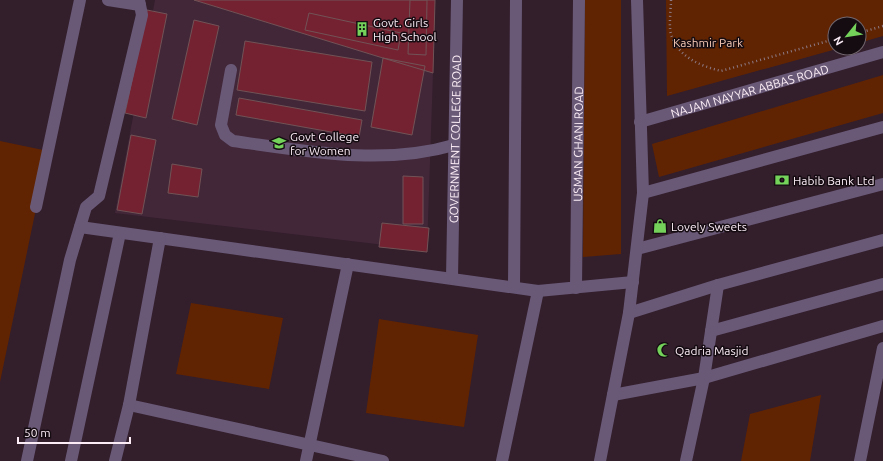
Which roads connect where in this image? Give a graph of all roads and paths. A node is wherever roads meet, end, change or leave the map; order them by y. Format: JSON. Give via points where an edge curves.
{"nodes":[{"id":1,"x":80,"y":0,"type":"edge"},
{"id":2,"x":108,"y":0,"type":"edge"},
{"id":3,"x":456,"y":0,"type":"edge"},
{"id":4,"x":516,"y":0,"type":"edge"},
{"id":5,"x":579,"y":0,"type":"edge"},
{"id":6,"x":637,"y":0,"type":"edge"},
{"id":7,"x":671,"y":0,"type":"edge"},
{"id":8,"x":139,"y":2,"type":"edge"},
{"id":9,"x":883,"y":26,"type":"edge"},
{"id":10,"x":867,"y":31,"type":"edge"},
{"id":11,"x":827,"y":41,"type":"edge"},
{"id":12,"x":883,"y":52,"type":"edge"},
{"id":13,"x":231,"y":70,"type":"dead end"},
{"id":14,"x":640,"y":122,"type":"junction"},
{"id":15,"x":883,"y":127,"type":"edge"},
{"id":16,"x":454,"y":145,"type":"junction"},
{"id":17,"x":883,"y":184,"type":"edge"},
{"id":18,"x":643,"y":193,"type":"junction"},
{"id":19,"x":36,"y":207,"type":"dead end"},
{"id":20,"x":80,"y":227,"type":"junction"},
{"id":21,"x":120,"y":233,"type":"junction"},
{"id":22,"x":160,"y":238,"type":"junction"},
{"id":23,"x":883,"y":240,"type":"edge"},
{"id":24,"x":637,"y":250,"type":"junction"},
{"id":25,"x":348,"y":264,"type":"junction"},
{"id":26,"x":452,"y":278,"type":"junction"},
{"id":27,"x":633,"y":282,"type":"junction"},
{"id":28,"x":883,"y":284,"type":"edge"},
{"id":29,"x":718,"y":285,"type":"junction"},
{"id":30,"x":514,"y":287,"type":"junction"},
{"id":31,"x":576,"y":288,"type":"junction"},
{"id":32,"x":538,"y":291,"type":"junction"},
{"id":33,"x":629,"y":313,"type":"junction"},
{"id":34,"x":883,"y":326,"type":"edge"},
{"id":35,"x":711,"y":331,"type":"junction"},
{"id":36,"x":883,"y":348,"type":"edge"},
{"id":37,"x":704,"y":378,"type":"junction"},
{"id":38,"x":613,"y":395,"type":"junction"},
{"id":39,"x":129,"y":405,"type":"junction"},
{"id":40,"x":309,"y":445,"type":"junction"},
{"id":41,"x":27,"y":461,"type":"edge"},
{"id":42,"x":71,"y":461,"type":"edge"},
{"id":43,"x":115,"y":461,"type":"edge"},
{"id":44,"x":306,"y":461,"type":"edge"},
{"id":45,"x":383,"y":461,"type":"edge"},
{"id":46,"x":502,"y":461,"type":"edge"},
{"id":47,"x":600,"y":461,"type":"edge"},
{"id":48,"x":686,"y":461,"type":"edge"},
{"id":49,"x":860,"y":461,"type":"edge"}],
"edges":[{"from":1,"to":19,"type":"street"},
{"from":2,"to":8,"type":"street"},
{"from":3,"to":16,"type":"street","name":"GOVERNMENT COLLEGE ROAD"},
{"from":4,"to":30,"type":"street"},
{"from":5,"to":31,"type":"street","name":"USMAN GHANI ROAD"},
{"from":6,"to":14,"type":"street"},
{"from":7,"to":11,"type":"path","via":[[671,36],[682,53],[703,66],[721,71]]},
{"from":8,"to":20,"type":"street","via":[[142,15],[99,196],[86,207]]},
{"from":9,"to":10,"type":"path"},
{"from":12,"to":14,"type":"street","name":"NAJAM NAYYAR ABBAS ROAD"},
{"from":13,"to":16,"type":"street","via":[[221,125],[225,135],[233,141],[343,155],[429,152]]},
{"from":14,"to":18,"type":"street"},
{"from":15,"to":18,"type":"street"},
{"from":16,"to":26,"type":"street","name":"GOVERNMENT COLLEGE ROAD"},
{"from":17,"to":24,"type":"street"},
{"from":18,"to":24,"type":"street"},
{"from":20,"to":21,"type":"street"},
{"from":20,"to":41,"type":"street","via":[[70,260]]},
{"from":21,"to":22,"type":"street"},
{"from":21,"to":42,"type":"street"},
{"from":22,"to":25,"type":"street"},
{"from":22,"to":39,"type":"street"},
{"from":23,"to":29,"type":"street"},
{"from":24,"to":27,"type":"street"},
{"from":25,"to":26,"type":"street"},
{"from":25,"to":40,"type":"street"},
{"from":26,"to":30,"type":"street"},
{"from":27,"to":31,"type":"street"},
{"from":27,"to":33,"type":"street"},
{"from":28,"to":35,"type":"street"},
{"from":29,"to":33,"type":"street"},
{"from":29,"to":35,"type":"street"},
{"from":30,"to":32,"type":"street"},
{"from":31,"to":32,"type":"street"},
{"from":32,"to":46,"type":"street"},
{"from":33,"to":38,"type":"street"},
{"from":34,"to":37,"type":"street"},
{"from":35,"to":37,"type":"street"},
{"from":36,"to":49,"type":"street"},
{"from":37,"to":38,"type":"street"},
{"from":37,"to":48,"type":"street"},
{"from":38,"to":47,"type":"street"},
{"from":39,"to":40,"type":"street"},
{"from":39,"to":43,"type":"street"},
{"from":40,"to":44,"type":"street"},
{"from":40,"to":45,"type":"street"}]}
